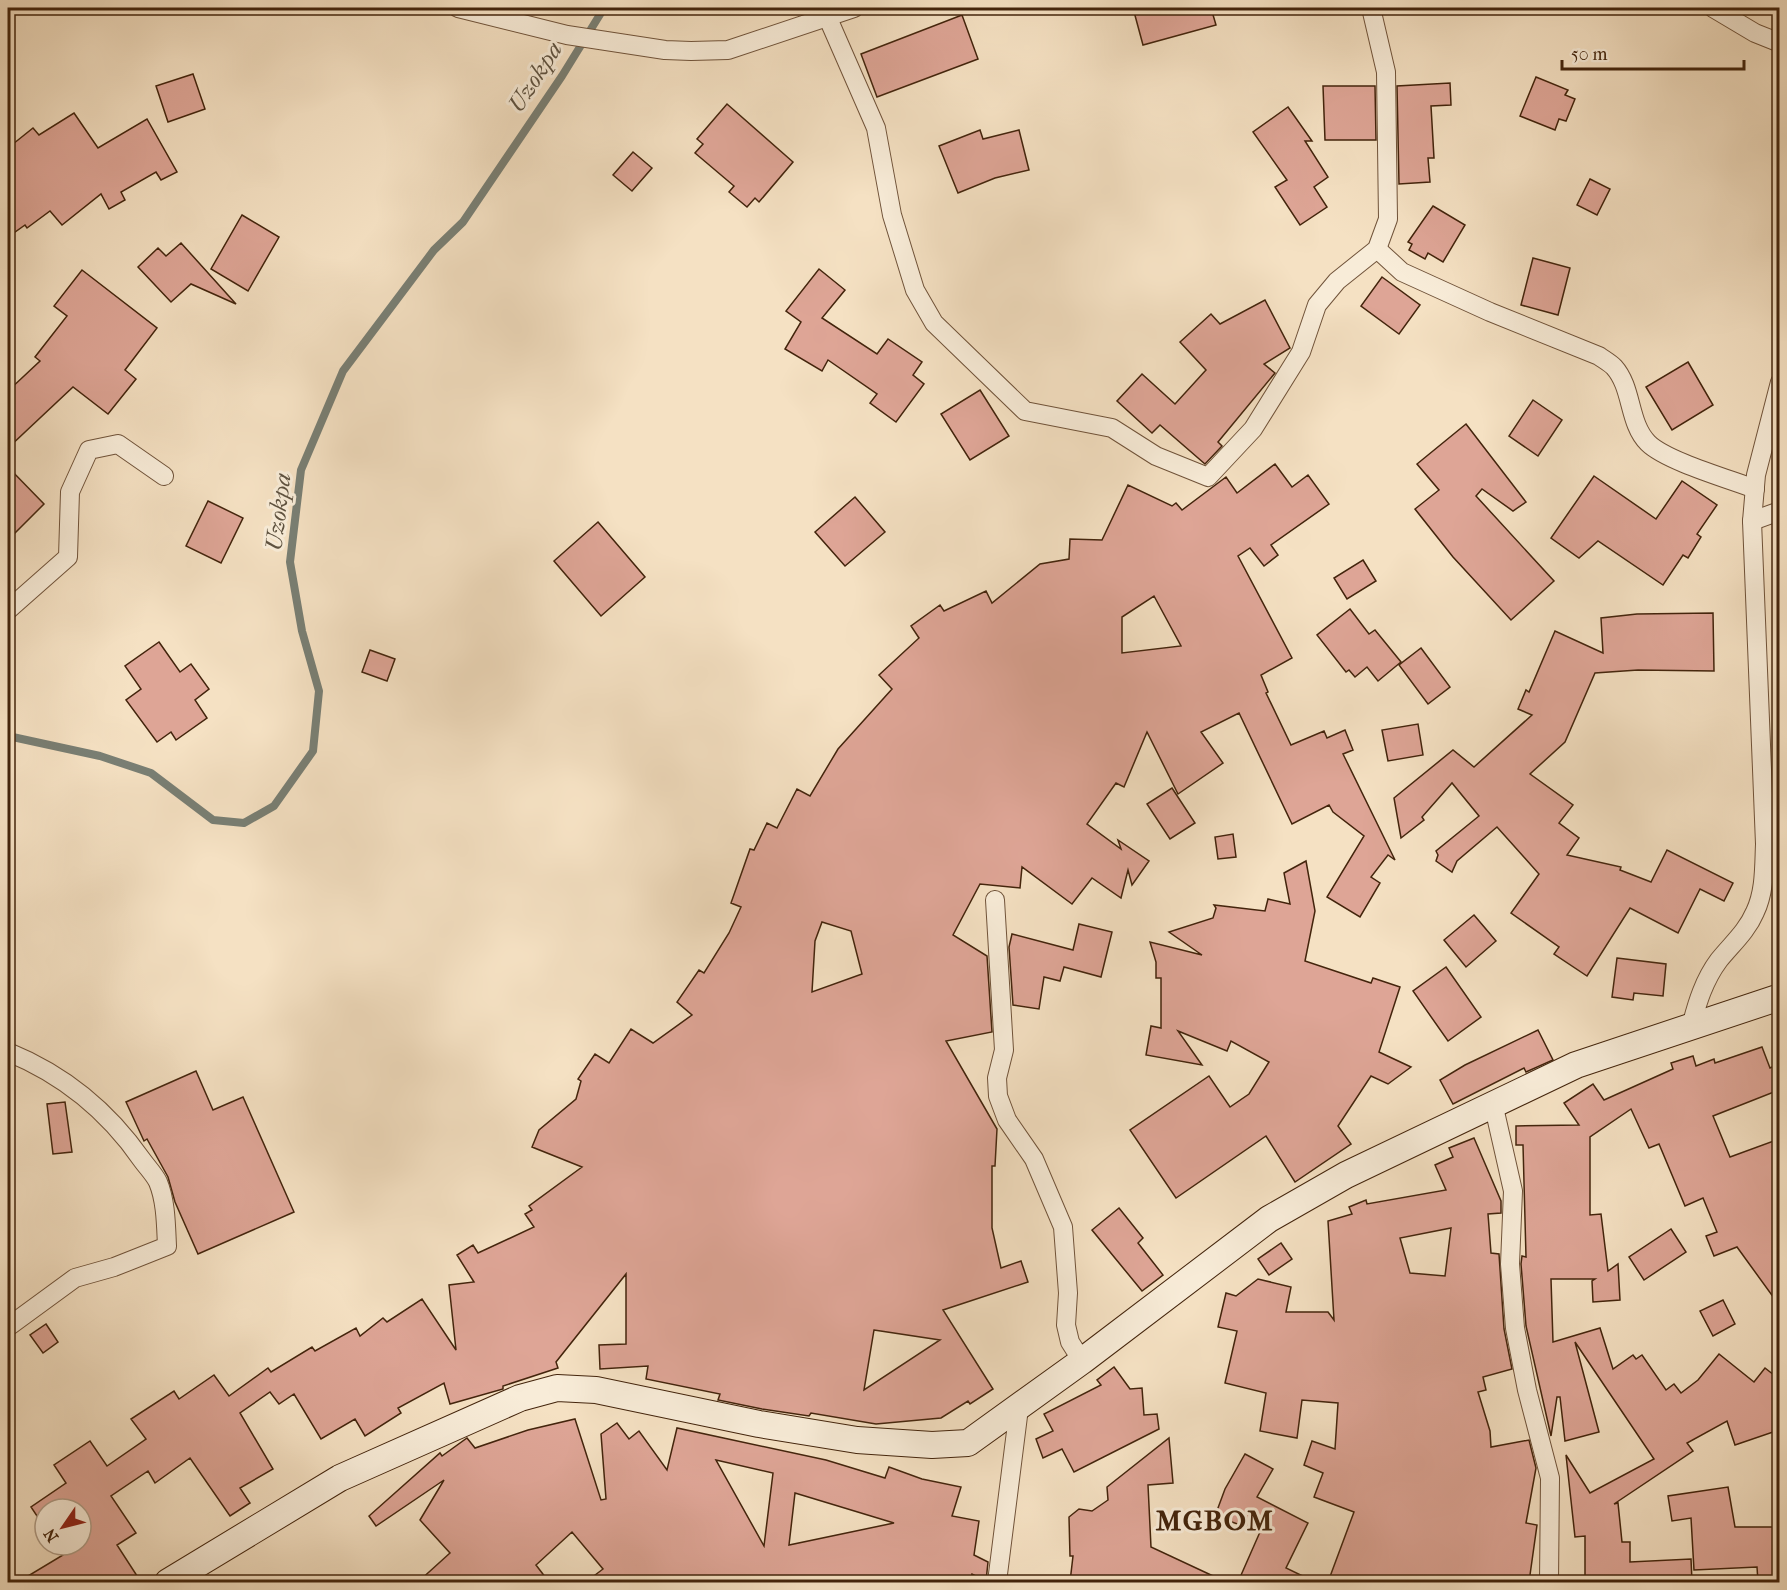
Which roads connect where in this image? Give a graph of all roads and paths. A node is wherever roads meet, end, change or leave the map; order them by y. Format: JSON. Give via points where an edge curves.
{"nodes":[{"id":1,"x":458,"y":8,"type":"edge"},
{"id":2,"x":854,"y":8,"type":"edge"},
{"id":3,"x":1371,"y":8,"type":"edge"},
{"id":4,"x":1713,"y":8,"type":"edge"},
{"id":5,"x":827,"y":16,"type":"junction"},
{"id":6,"x":1779,"y":43,"type":"edge"},
{"id":7,"x":1377,"y":249,"type":"junction"},
{"id":8,"x":1779,"y":381,"type":"edge"},
{"id":9,"x":164,"y":476,"type":"dead end"},
{"id":10,"x":1755,"y":489,"type":"junction"},
{"id":11,"x":1779,"y":511,"type":"edge"},
{"id":12,"x":1752,"y":521,"type":"junction"},
{"id":13,"x":8,"y":610,"type":"edge"},
{"id":14,"x":994,"y":900,"type":"dead end"},
{"id":15,"x":1779,"y":997,"type":"edge"},
{"id":16,"x":1691,"y":1027,"type":"junction"},
{"id":17,"x":8,"y":1052,"type":"edge"},
{"id":18,"x":1493,"y":1103,"type":"junction"},
{"id":19,"x":8,"y":1327,"type":"edge"},
{"id":20,"x":1082,"y":1361,"type":"junction"},
{"id":21,"x":1019,"y":1408,"type":"junction"},
{"id":22,"x":168,"y":1582,"type":"edge"},
{"id":23,"x":997,"y":1582,"type":"edge"},
{"id":24,"x":1549,"y":1582,"type":"edge"}],
"edges":[{"from":1,"to":5,"type":"street","via":[[567,35],[665,50],[728,50]]},
{"from":2,"to":5,"type":"street"},
{"from":3,"to":7,"type":"street","via":[[1386,72],[1388,219]]},
{"from":4,"to":6,"type":"street"},
{"from":5,"to":7,"type":"street","via":[[876,128],[892,215],[915,290],[934,323],[1025,411],[1112,428],[1156,456],[1208,477],[1253,429],[1301,352],[1317,305],[1337,281]]},
{"from":7,"to":10,"type":"street","via":[[1402,272],[1599,356],[1614,368],[1647,443],[1661,453]]},
{"from":8,"to":10,"type":"street"},
{"from":9,"to":13,"type":"street","via":[[118,444],[89,450],[70,492],[69,557]]},
{"from":10,"to":12,"type":"street"},
{"from":11,"to":12,"type":"street"},
{"from":12,"to":16,"type":"street","via":[[1765,844],[1763,886],[1756,912],[1698,995]]},
{"from":14,"to":20,"type":"street","via":[[1004,1050],[996,1078],[998,1096],[1007,1120],[1034,1159],[1063,1227],[1066,1325],[1070,1342]]},
{"from":15,"to":16,"type":"main road"},
{"from":16,"to":18,"type":"main road","via":[[1576,1065]]},
{"from":17,"to":19,"type":"street","via":[[78,1091],[123,1132],[158,1183],[166,1246],[75,1278]]},
{"from":18,"to":20,"type":"main road","via":[[1346,1175],[1269,1219]]},
{"from":18,"to":24,"type":"street","via":[[1513,1191],[1510,1264],[1515,1328],[1550,1478]]},
{"from":20,"to":21,"type":"main road"},
{"from":21,"to":22,"type":"main road","via":[[968,1443],[932,1445],[857,1440],[597,1390],[557,1388],[520,1398],[340,1478]]},
{"from":21,"to":23,"type":"street"}]}
